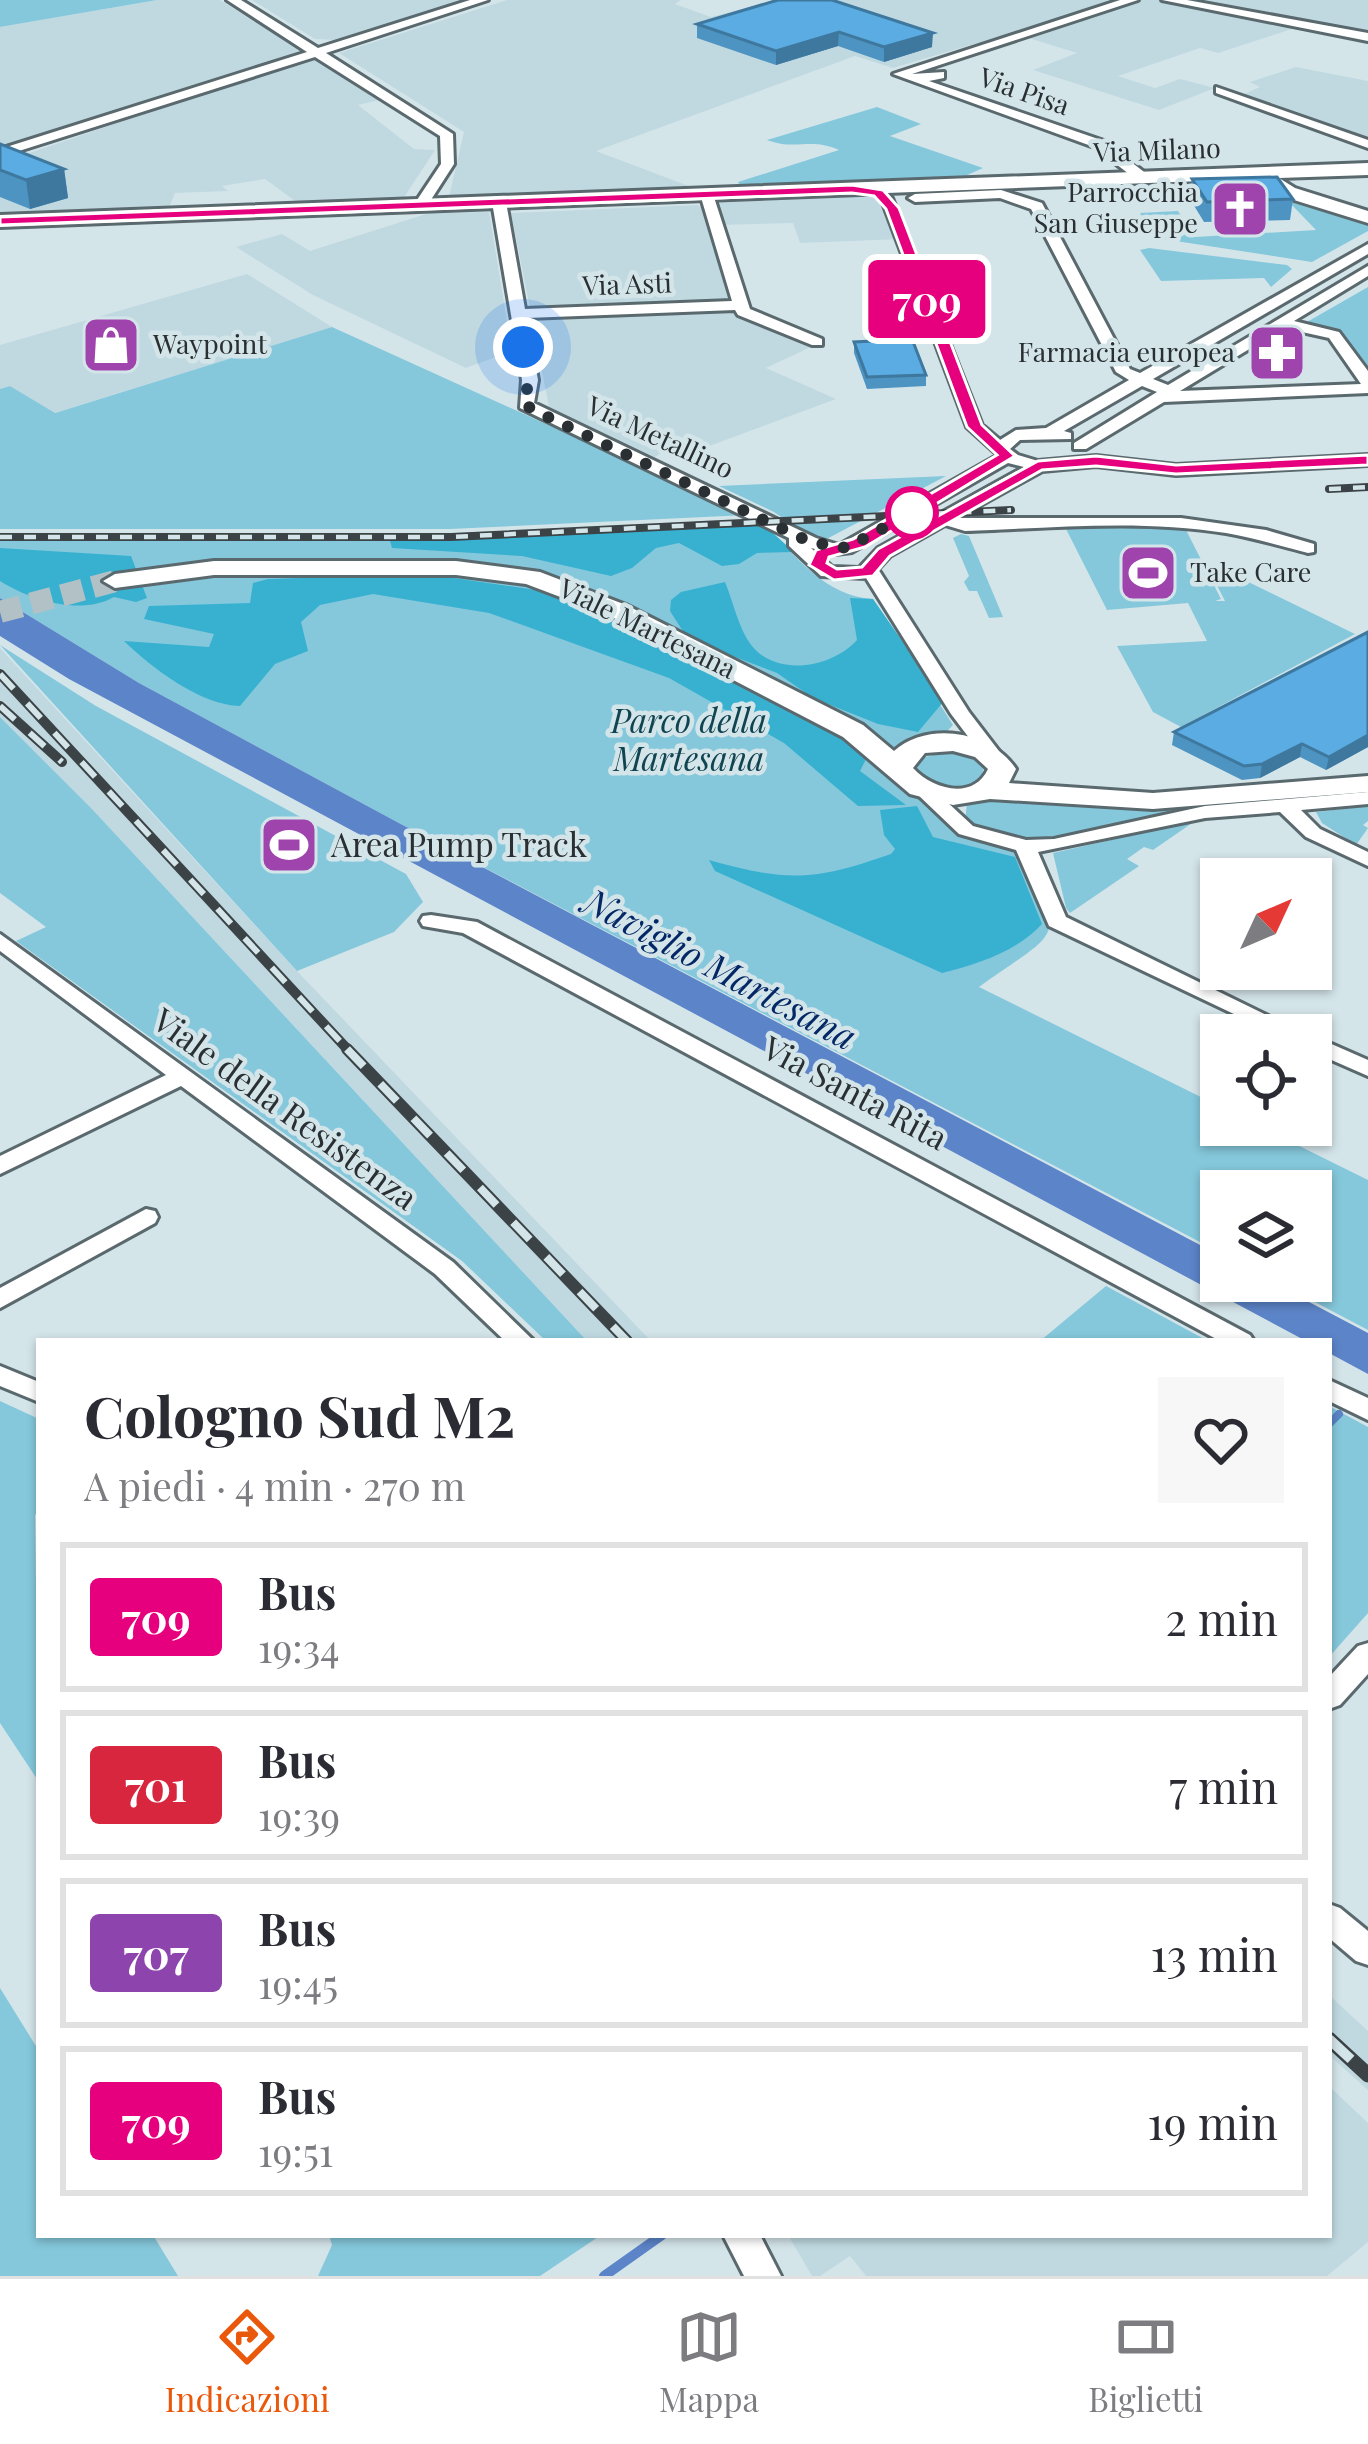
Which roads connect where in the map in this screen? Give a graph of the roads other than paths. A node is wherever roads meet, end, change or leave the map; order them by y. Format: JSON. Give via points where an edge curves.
{"nodes":[{"id":1,"x":233,"y":0,"type":"edge"},
{"id":2,"x":482,"y":0,"type":"edge"},
{"id":3,"x":1132,"y":0,"type":"edge"},
{"id":4,"x":1168,"y":0,"type":"edge"},
{"id":5,"x":1368,"y":37,"type":"edge"},
{"id":6,"x":316,"y":52,"type":"junction"},
{"id":7,"x":917,"y":72,"type":"junction"},
{"id":8,"x":948,"y":91,"type":"junction"},
{"id":9,"x":1220,"y":91,"type":"dead end"},
{"id":10,"x":1368,"y":144,"type":"edge"},
{"id":11,"x":0,"y":157,"type":"edge"},
{"id":12,"x":1368,"y":169,"type":"edge"},
{"id":13,"x":1269,"y":173,"type":"junction"},
{"id":14,"x":1143,"y":178,"type":"junction"},
{"id":15,"x":707,"y":194,"type":"junction"},
{"id":16,"x":899,"y":196,"type":"junction"},
{"id":17,"x":499,"y":202,"type":"junction"},
{"id":18,"x":420,"y":206,"type":"junction"},
{"id":19,"x":1368,"y":214,"type":"edge"},
{"id":20,"x":0,"y":221,"type":"edge"},
{"id":21,"x":1367,"y":249,"type":"edge"},
{"id":22,"x":1368,"y":270,"type":"edge"},
{"id":23,"x":739,"y":305,"type":"junction"},
{"id":24,"x":516,"y":314,"type":"junction"},
{"id":25,"x":1281,"y":323,"type":"junction"},
{"id":26,"x":817,"y":342,"type":"dead end"},
{"id":27,"x":1168,"y":363,"type":"junction"},
{"id":28,"x":1199,"y":372,"type":"junction"},
{"id":29,"x":1138,"y":381,"type":"junction"},
{"id":30,"x":1368,"y":386,"type":"edge"},
{"id":31,"x":1163,"y":394,"type":"junction"},
{"id":32,"x":974,"y":419,"type":"junction"},
{"id":33,"x":1048,"y":433,"type":"junction"},
{"id":34,"x":1017,"y":435,"type":"junction"},
{"id":35,"x":1005,"y":452,"type":"junction"},
{"id":36,"x":1077,"y":453,"type":"junction"},
{"id":37,"x":1368,"y":460,"type":"edge"},
{"id":38,"x":1038,"y":466,"type":"junction"},
{"id":39,"x":942,"y":520,"type":"junction"},
{"id":40,"x":775,"y":524,"type":"junction"},
{"id":41,"x":1308,"y":548,"type":"dead end"},
{"id":42,"x":841,"y":549,"type":"junction"},
{"id":43,"x":816,"y":561,"type":"junction"},
{"id":44,"x":872,"y":565,"type":"junction"},
{"id":45,"x":112,"y":575,"type":"tunnel mouth"},
{"id":46,"x":841,"y":575,"type":"junction"},
{"id":47,"x":891,"y":608,"type":"junction"},
{"id":48,"x":961,"y":714,"type":"junction"},
{"id":49,"x":853,"y":731,"type":"junction"},
{"id":50,"x":932,"y":743,"type":"junction"},
{"id":51,"x":898,"y":769,"type":"junction"},
{"id":52,"x":988,"y":777,"type":"junction"},
{"id":53,"x":1368,"y":784,"type":"edge"},
{"id":54,"x":925,"y":792,"type":"junction"},
{"id":55,"x":1368,"y":798,"type":"edge"},
{"id":56,"x":1285,"y":805,"type":"junction"},
{"id":57,"x":970,"y":832,"type":"junction"},
{"id":58,"x":1025,"y":846,"type":"junction"},
{"id":59,"x":1368,"y":860,"type":"edge"},
{"id":60,"x":431,"y":921,"type":"dead end"},
{"id":61,"x":0,"y":941,"type":"edge"},
{"id":62,"x":1252,"y":1014,"type":"edge"},
{"id":63,"x":1332,"y":1052,"type":"edge"},
{"id":64,"x":1368,"y":1069,"type":"edge"},
{"id":65,"x":184,"y":1075,"type":"junction"},
{"id":66,"x":0,"y":1166,"type":"edge"},
{"id":67,"x":146,"y":1217,"type":"dead end"},
{"id":68,"x":0,"y":1299,"type":"edge"},
{"id":69,"x":518,"y":1338,"type":"edge"},
{"id":70,"x":1235,"y":1338,"type":"edge"},
{"id":71,"x":0,"y":1375,"type":"edge"},
{"id":72,"x":1332,"y":1391,"type":"edge"},
{"id":73,"x":36,"y":1393,"type":"edge"},
{"id":74,"x":1368,"y":1410,"type":"edge"},
{"id":75,"x":1368,"y":1654,"type":"edge"},
{"id":76,"x":1332,"y":1694,"type":"edge"},
{"id":77,"x":1332,"y":1921,"type":"edge"},
{"id":78,"x":1368,"y":1951,"type":"edge"},
{"id":79,"x":743,"y":2238,"type":"edge"},
{"id":80,"x":763,"y":2276,"type":"edge"}],
"edges":[{"from":1,"to":6,"type":"street"},
{"from":2,"to":6,"type":"street"},
{"from":3,"to":7,"type":"street","name":"Via Pisa"},
{"from":4,"to":5,"type":"street"},
{"from":6,"to":11,"type":"street"},
{"from":6,"to":18,"type":"street","via":[[446,134],[450,164]]},
{"from":7,"to":8,"type":"street","name":"Via Pisa"},
{"from":7,"to":8,"type":"street","name":"Via Pisa","via":[[940,75]]},
{"from":8,"to":14,"type":"street","name":"Via Pisa","via":[[1099,144]]},
{"from":9,"to":10,"type":"street"},
{"from":12,"to":13,"type":"street","name":"Via Milano"},
{"from":13,"to":14,"type":"street","name":"Via Milano"},
{"from":13,"to":19,"type":"street","via":[[1288,192]]},
{"from":14,"to":16,"type":"street","name":"Via Milano","via":[[947,185]]},
{"from":15,"to":16,"type":"street","name":"Via Milano","via":[[852,189]]},
{"from":15,"to":17,"type":"street","name":"Via Milano"},
{"from":15,"to":23,"type":"street"},
{"from":16,"to":29,"type":"street","via":[[1001,194],[1037,206],[1124,372]]},
{"from":16,"to":32,"type":"street"},
{"from":17,"to":18,"type":"street","name":"Via Milano"},
{"from":17,"to":24,"type":"street"},
{"from":18,"to":20,"type":"street","name":"Via Milano"},
{"from":21,"to":27,"type":"street"},
{"from":22,"to":25,"type":"street"},
{"from":23,"to":24,"type":"street","name":"Via Asti"},
{"from":23,"to":26,"type":"street"},
{"from":24,"to":40,"type":"street","name":"Via Metallino","via":[[530,380],[523,401]]},
{"from":25,"to":28,"type":"street"},
{"from":25,"to":30,"type":"street","via":[[1334,335]]},
{"from":27,"to":28,"type":"street"},
{"from":27,"to":29,"type":"street"},
{"from":28,"to":31,"type":"street"},
{"from":29,"to":31,"type":"street"},
{"from":29,"to":33,"type":"street"},
{"from":30,"to":31,"type":"street"},
{"from":31,"to":36,"type":"street"},
{"from":32,"to":34,"type":"street"},
{"from":32,"to":35,"type":"street"},
{"from":33,"to":34,"type":"street"},
{"from":33,"to":36,"type":"street"},
{"from":34,"to":35,"type":"street"},
{"from":35,"to":38,"type":"street"},
{"from":35,"to":42,"type":"street"},
{"from":36,"to":37,"type":"street","via":[[1176,470]]},
{"from":36,"to":38,"type":"street"},
{"from":38,"to":39,"type":"street"},
{"from":39,"to":41,"type":"street","via":[[1194,522]]},
{"from":39,"to":44,"type":"street"},
{"from":40,"to":42,"type":"street","name":"Via Metallino"},
{"from":40,"to":43,"type":"street","name":"Via Metallino"},
{"from":42,"to":43,"type":"street"},
{"from":42,"to":44,"type":"street","name":"Via Metallino"},
{"from":43,"to":46,"type":"street","name":"Via Metallino"},
{"from":44,"to":46,"type":"street"},
{"from":44,"to":47,"type":"street"},
{"from":45,"to":49,"type":"street","name":"Viale Martesana","via":[[457,568],[544,580]]},
{"from":46,"to":47,"type":"street"},
{"from":47,"to":48,"type":"street"},
{"from":48,"to":50,"type":"street"},
{"from":48,"to":52,"type":"street"},
{"from":49,"to":50,"type":"street","name":"Viale Martesana"},
{"from":49,"to":51,"type":"street","name":"Viale Martesana"},
{"from":50,"to":51,"type":"street","via":[[903,756]]},
{"from":50,"to":52,"type":"street","name":"Viale Martesana","via":[[971,745]]},
{"from":51,"to":54,"type":"street","name":"Viale Martesana"},
{"from":52,"to":53,"type":"street","via":[[1054,793],[1153,801]]},
{"from":52,"to":54,"type":"street"},
{"from":52,"to":57,"type":"street","via":[[964,812]]},
{"from":54,"to":57,"type":"street"},
{"from":55,"to":56,"type":"street"},
{"from":56,"to":58,"type":"street"},
{"from":56,"to":59,"type":"street","via":[[1313,833]]},
{"from":57,"to":58,"type":"street"},
{"from":58,"to":62,"type":"street","via":[[1057,921]]},
{"from":60,"to":70,"type":"street","name":"Via Santa Rita","via":[[476,930]]},
{"from":61,"to":65,"type":"street","name":"Viale della Resistenza"},
{"from":63,"to":64,"type":"street"},
{"from":65,"to":66,"type":"street"},
{"from":65,"to":69,"type":"street","name":"Viale della Resistenza","via":[[444,1268]]},
{"from":67,"to":68,"type":"street"},
{"from":71,"to":73,"type":"street"},
{"from":72,"to":74,"type":"street"},
{"from":75,"to":76,"type":"street"},
{"from":77,"to":78,"type":"street"},
{"from":79,"to":80,"type":"street"}]}
